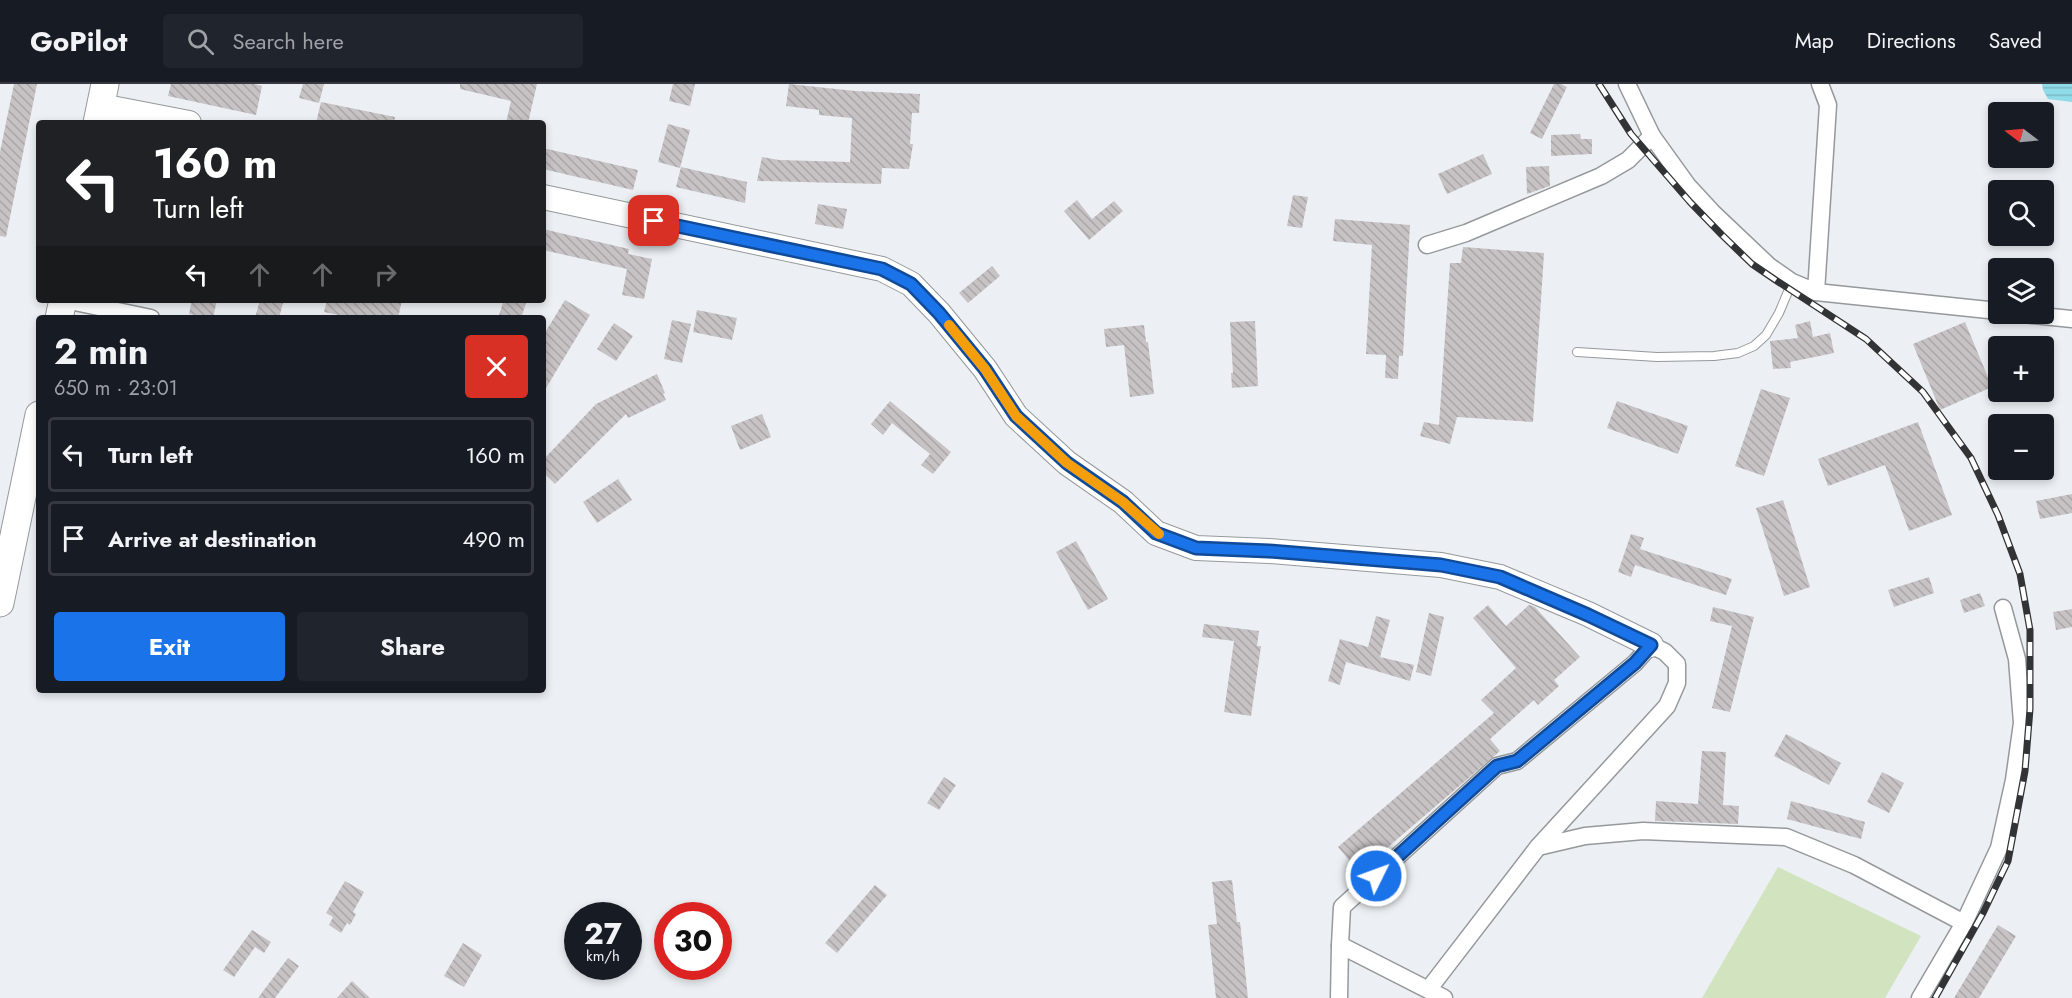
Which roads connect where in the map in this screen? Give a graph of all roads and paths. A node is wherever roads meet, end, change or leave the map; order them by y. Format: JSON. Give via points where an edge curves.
{"nodes":[{"id":1,"x":1627,"y":84,"type":"edge"},
{"id":2,"x":1820,"y":84,"type":"edge"},
{"id":3,"x":101,"y":104,"type":"edge"},
{"id":4,"x":175,"y":120,"type":"edge"},
{"id":5,"x":1652,"y":136,"type":"junction"},
{"id":6,"x":546,"y":198,"type":"edge"},
{"id":7,"x":1427,"y":245,"type":"dead end"},
{"id":8,"x":1792,"y":282,"type":"junction"},
{"id":9,"x":1816,"y":292,"type":"junction"},
{"id":10,"x":78,"y":303,"type":"edge"},
{"id":11,"x":1988,"y":310,"type":"edge"},
{"id":12,"x":136,"y":315,"type":"edge"},
{"id":13,"x":2054,"y":317,"type":"edge"},
{"id":14,"x":2072,"y":319,"type":"edge"},
{"id":15,"x":1577,"y":352,"type":"dead end"},
{"id":16,"x":36,"y":429,"type":"edge"},
{"id":17,"x":0,"y":603,"type":"edge"},
{"id":18,"x":2003,"y":608,"type":"dead end"},
{"id":19,"x":1651,"y":645,"type":"junction"},
{"id":20,"x":1538,"y":847,"type":"junction"},
{"id":21,"x":1964,"y":923,"type":"junction"},
{"id":22,"x":1340,"y":945,"type":"junction"},
{"id":23,"x":1428,"y":990,"type":"junction"},
{"id":24,"x":1339,"y":998,"type":"edge"},
{"id":25,"x":1444,"y":998,"type":"edge"},
{"id":26,"x":1920,"y":998,"type":"edge"}],
"edges":[{"from":1,"to":5,"type":"street"},
{"from":2,"to":9,"type":"street","via":[[1828,105]]},
{"from":3,"to":4,"type":"street"},
{"from":5,"to":7,"type":"street","via":[[1628,160],[1600,176],[1466,233]]},
{"from":5,"to":8,"type":"street","via":[[1713,213],[1754,253]]},
{"from":6,"to":19,"type":"street","via":[[882,269],[911,284],[978,361],[1016,416],[1067,463],[1123,502],[1156,533],[1196,548],[1441,565],[1500,577]]},
{"from":8,"to":9,"type":"street"},
{"from":8,"to":15,"type":"lane","via":[[1767,335],[1738,354],[1657,357]]},
{"from":9,"to":11,"type":"street"},
{"from":10,"to":12,"type":"street"},
{"from":13,"to":14,"type":"street"},
{"from":16,"to":17,"type":"main road"},
{"from":18,"to":21,"type":"street","via":[[2017,659],[2022,723],[1999,848]]},
{"from":19,"to":20,"type":"street","via":[[1677,664],[1677,683],[1667,706]]},
{"from":19,"to":22,"type":"street","via":[[1635,663],[1517,761],[1497,766],[1342,907]]},
{"from":20,"to":21,"type":"street","via":[[1585,836],[1643,831],[1786,837],[1854,865]]},
{"from":20,"to":23,"type":"street"},
{"from":21,"to":26,"type":"street"},
{"from":22,"to":23,"type":"street"},
{"from":22,"to":24,"type":"street"},
{"from":23,"to":25,"type":"street"}]}
